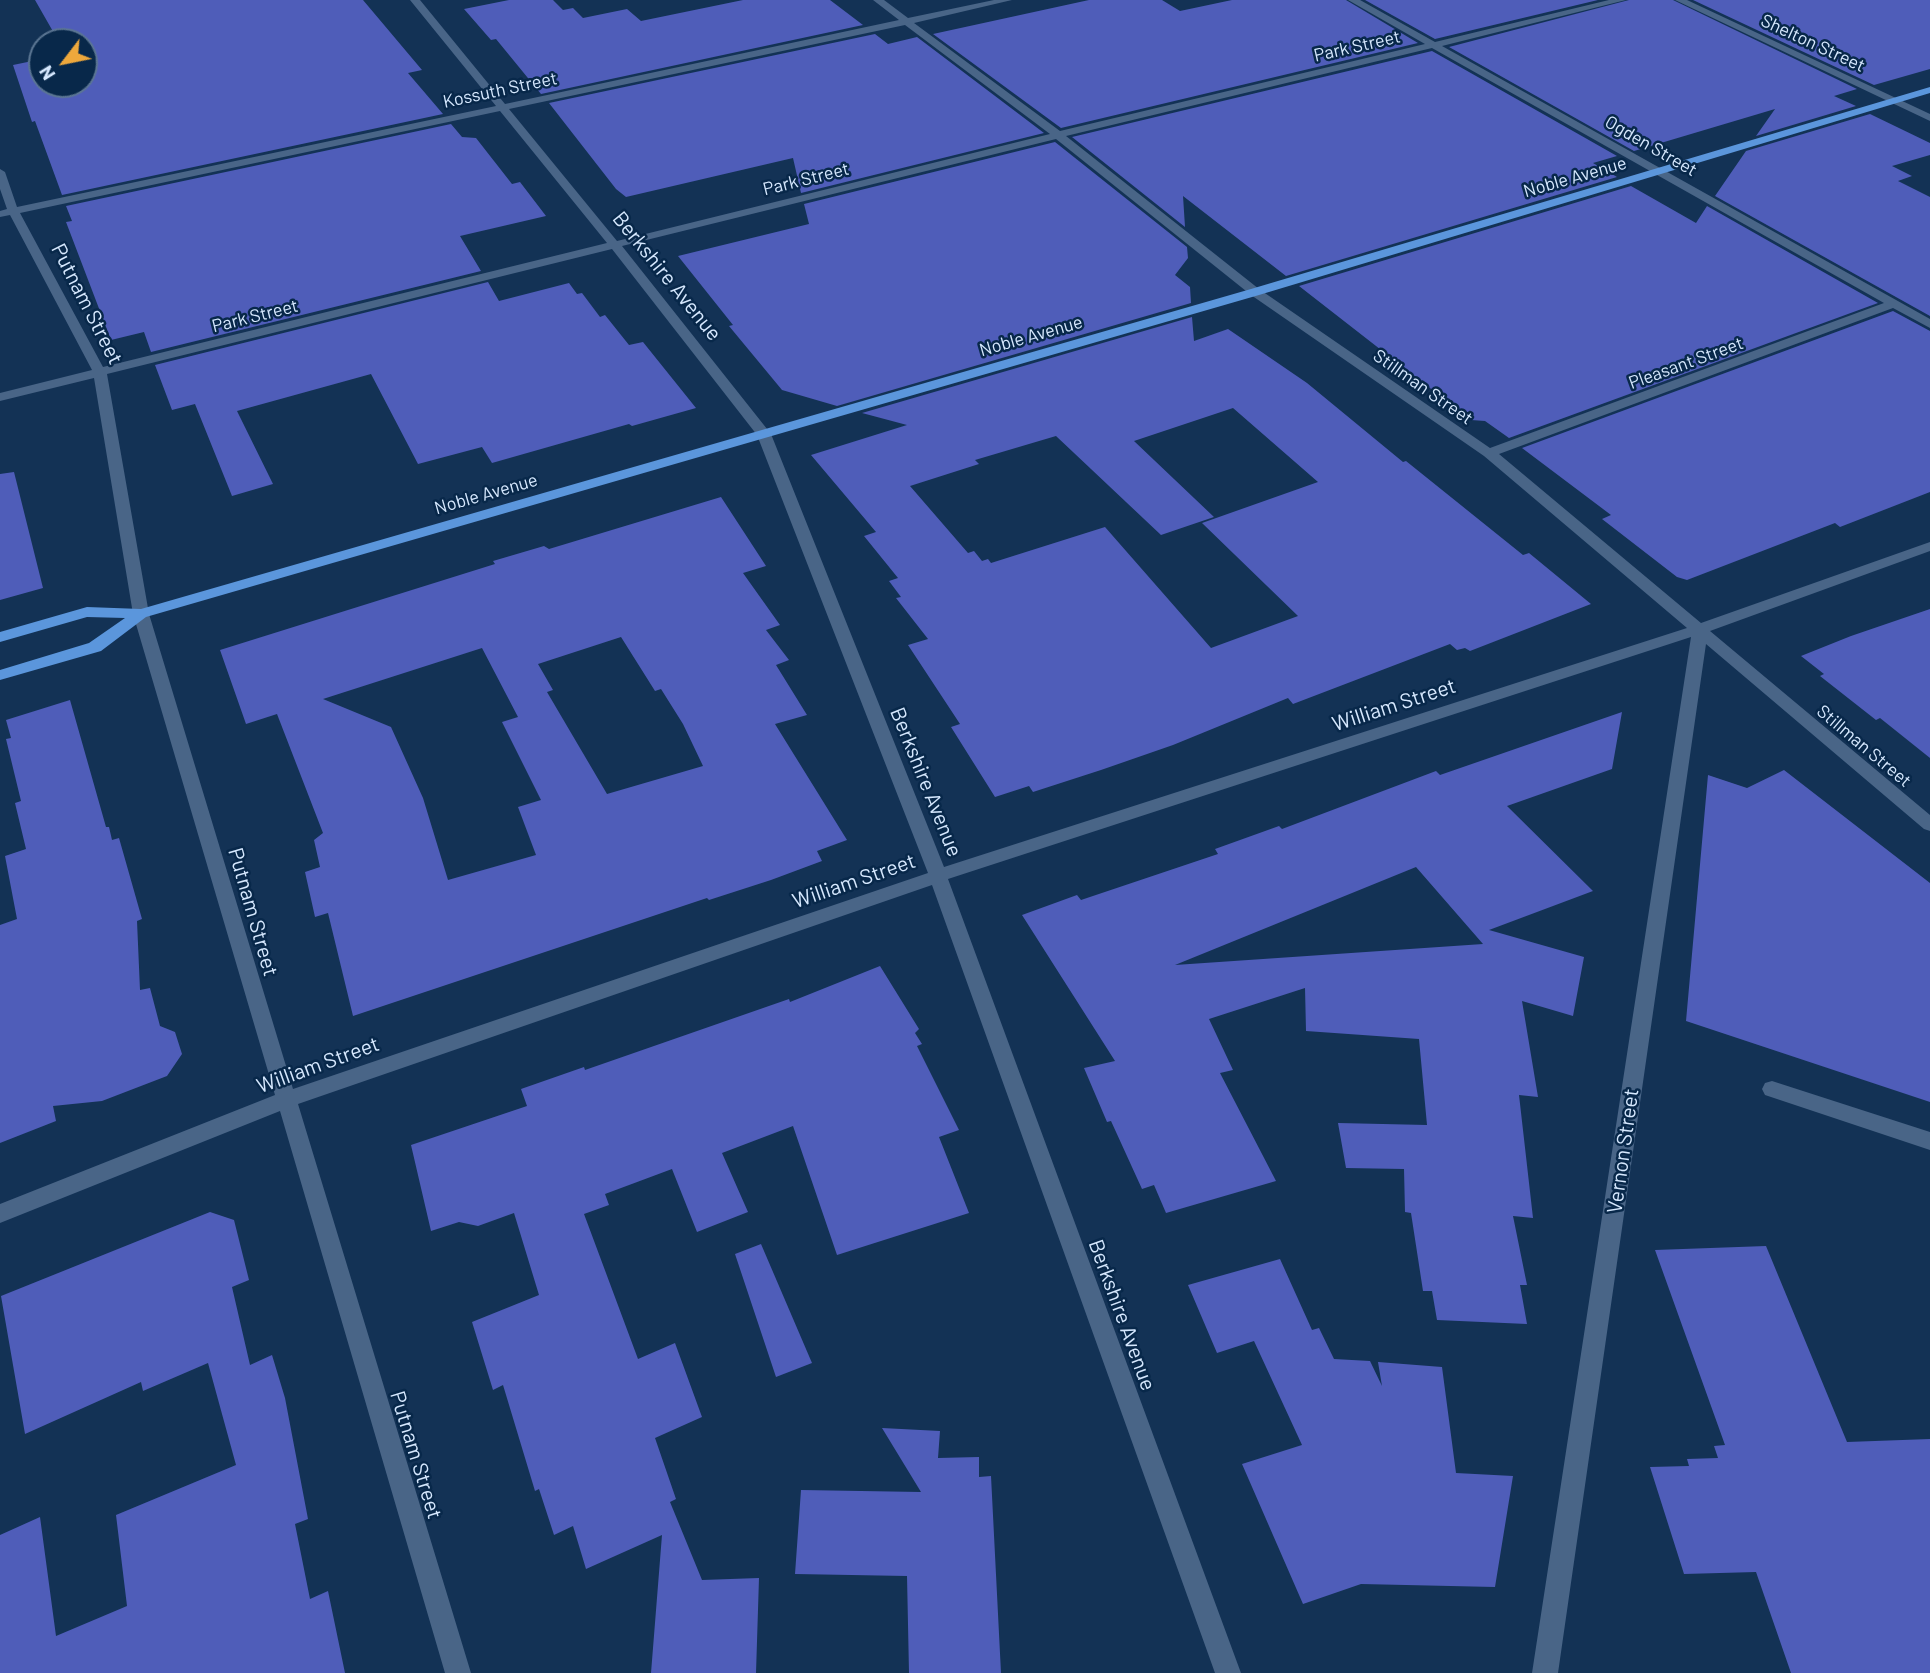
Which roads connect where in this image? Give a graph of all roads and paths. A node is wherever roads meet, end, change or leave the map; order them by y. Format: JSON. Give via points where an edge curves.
{"nodes":[{"id":1,"x":415,"y":0,"type":"edge"},
{"id":2,"x":878,"y":0,"type":"edge"},
{"id":3,"x":1007,"y":0,"type":"edge"},
{"id":4,"x":1353,"y":0,"type":"edge"},
{"id":5,"x":1621,"y":0,"type":"edge"},
{"id":6,"x":1680,"y":0,"type":"edge"},
{"id":7,"x":906,"y":20,"type":"junction"},
{"id":8,"x":1437,"y":45,"type":"junction"},
{"id":9,"x":1930,"y":90,"type":"edge"},
{"id":10,"x":1893,"y":101,"type":"junction"},
{"id":11,"x":500,"y":108,"type":"junction"},
{"id":12,"x":1930,"y":118,"type":"edge"},
{"id":13,"x":1058,"y":135,"type":"junction"},
{"id":14,"x":0,"y":172,"type":"edge"},
{"id":15,"x":1661,"y":172,"type":"junction"},
{"id":16,"x":6,"y":212,"type":"edge"},
{"id":17,"x":614,"y":244,"type":"junction"},
{"id":18,"x":1255,"y":292,"type":"junction"},
{"id":19,"x":1894,"y":304,"type":"junction"},
{"id":20,"x":1930,"y":324,"type":"edge"},
{"id":21,"x":100,"y":373,"type":"junction"},
{"id":22,"x":0,"y":397,"type":"edge"},
{"id":23,"x":764,"y":434,"type":"junction"},
{"id":24,"x":1489,"y":453,"type":"junction"},
{"id":25,"x":1930,"y":546,"type":"edge"},
{"id":26,"x":141,"y":614,"type":"junction"},
{"id":27,"x":1700,"y":629,"type":"junction"},
{"id":28,"x":0,"y":637,"type":"edge"},
{"id":29,"x":0,"y":675,"type":"edge"},
{"id":30,"x":1930,"y":825,"type":"edge"},
{"id":31,"x":938,"y":876,"type":"junction"},
{"id":32,"x":1772,"y":1089,"type":"dead end"},
{"id":33,"x":285,"y":1100,"type":"junction"},
{"id":34,"x":1930,"y":1141,"type":"edge"},
{"id":35,"x":0,"y":1214,"type":"edge"},
{"id":36,"x":457,"y":1673,"type":"edge"},
{"id":37,"x":1228,"y":1673,"type":"edge"},
{"id":38,"x":1545,"y":1673,"type":"edge"}],
"edges":[{"from":1,"to":11,"type":"street","name":"Berkshire Avenue"},
{"from":2,"to":7,"type":"street","name":"Stillman Street"},
{"from":3,"to":7,"type":"street","name":"Kossuth Street"},
{"from":4,"to":8,"type":"street","name":"Ogden Street"},
{"from":5,"to":8,"type":"street","name":"Park Street"},
{"from":6,"to":10,"type":"street","name":"Shelton Street"},
{"from":7,"to":11,"type":"street","name":"Kossuth Street"},
{"from":7,"to":13,"type":"street","name":"Stillman Street"},
{"from":8,"to":13,"type":"street","name":"Park Street"},
{"from":8,"to":15,"type":"street","name":"Ogden Street"},
{"from":9,"to":10,"type":"main road","name":"Noble Avenue"},
{"from":10,"to":12,"type":"street","name":"Shelton Street"},
{"from":10,"to":15,"type":"main road","name":"Noble Avenue"},
{"from":11,"to":16,"type":"street","name":"Kossuth Street"},
{"from":11,"to":17,"type":"street","name":"Berkshire Avenue"},
{"from":13,"to":17,"type":"street","name":"Park Street"},
{"from":13,"to":18,"type":"street","name":"Stillman Street"},
{"from":14,"to":16,"type":"street","name":"Putnam Street"},
{"from":15,"to":18,"type":"main road","name":"Noble Avenue"},
{"from":15,"to":19,"type":"street","name":"Ogden Street"},
{"from":16,"to":21,"type":"street","name":"Putnam Street"},
{"from":17,"to":21,"type":"street","name":"Park Street"},
{"from":17,"to":23,"type":"street","name":"Berkshire Avenue"},
{"from":18,"to":23,"type":"main road","name":"Noble Avenue"},
{"from":18,"to":24,"type":"street","name":"Stillman Street"},
{"from":19,"to":20,"type":"street","name":"Ogden Street"},
{"from":19,"to":24,"type":"street","name":"Pleasant Street"},
{"from":21,"to":22,"type":"street","name":"Park Street"},
{"from":21,"to":26,"type":"street","name":"Putnam Street"},
{"from":23,"to":26,"type":"main road","name":"Noble Avenue"},
{"from":23,"to":31,"type":"street","name":"Berkshire Avenue"},
{"from":24,"to":27,"type":"street","name":"Stillman Street"},
{"from":25,"to":27,"type":"street","name":"William Street"},
{"from":26,"to":28,"type":"main road","name":"Noble Avenue","via":[[87,612]]},
{"from":26,"to":29,"type":"main road","name":"Noble Avenue","via":[[95,647]]},
{"from":26,"to":33,"type":"street","name":"Putnam Street"},
{"from":27,"to":30,"type":"street","name":"Stillman Street"},
{"from":27,"to":31,"type":"street","name":"William Street"},
{"from":27,"to":38,"type":"street","name":"Vernon Street"},
{"from":31,"to":33,"type":"street","name":"William Street"},
{"from":31,"to":37,"type":"street","name":"Berkshire Avenue"},
{"from":32,"to":34,"type":"street"},
{"from":33,"to":35,"type":"street","name":"William Street"},
{"from":33,"to":36,"type":"street","name":"Putnam Street"}]}
